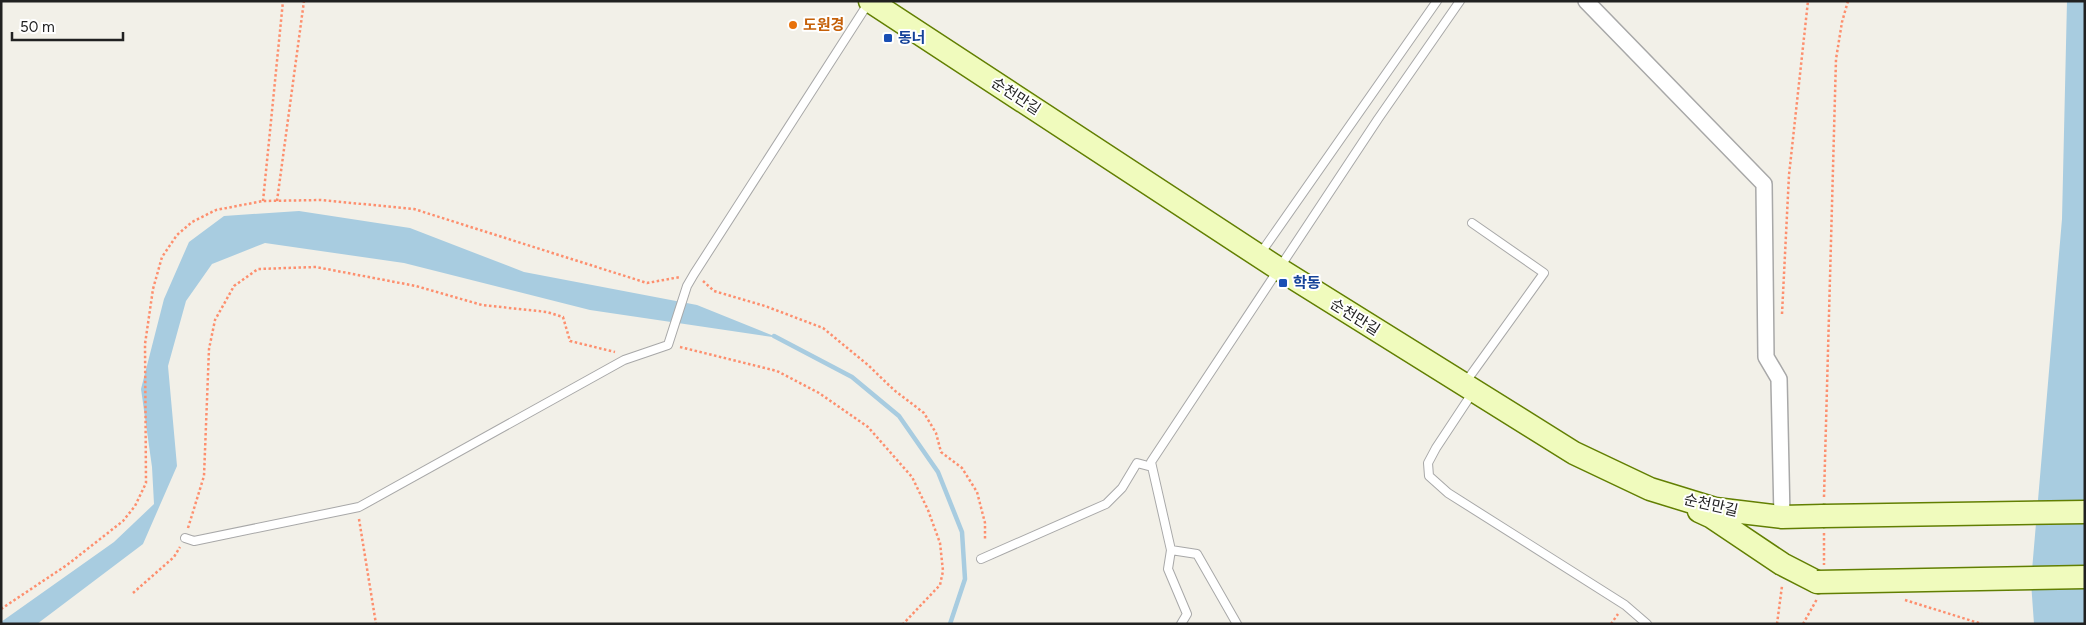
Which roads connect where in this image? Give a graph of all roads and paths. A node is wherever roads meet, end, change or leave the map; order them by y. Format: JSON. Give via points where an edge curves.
{"nodes":[{"id":1,"x":283,"y":1,"type":"edge"},
{"id":2,"x":304,"y":1,"type":"edge"},
{"id":3,"x":870,"y":1,"type":"edge"},
{"id":4,"x":1437,"y":1,"type":"edge"},
{"id":5,"x":1460,"y":1,"type":"edge"},
{"id":6,"x":1586,"y":1,"type":"edge"},
{"id":7,"x":1808,"y":1,"type":"edge"},
{"id":8,"x":1848,"y":1,"type":"edge"},
{"id":9,"x":263,"y":201,"type":"junction"},
{"id":10,"x":277,"y":201,"type":"junction"},
{"id":11,"x":1472,"y":224,"type":"dead end"},
{"id":12,"x":1258,"y":256,"type":"junction"},
{"id":13,"x":1279,"y":269,"type":"junction"},
{"id":14,"x":694,"y":274,"type":"junction"},
{"id":15,"x":1781,"y":320,"type":"dead end"},
{"id":16,"x":668,"y":346,"type":"junction"},
{"id":17,"x":624,"y":360,"type":"junction"},
{"id":18,"x":1469,"y":387,"type":"junction"},
{"id":19,"x":1152,"y":468,"type":"junction"},
{"id":20,"x":1650,"y":489,"type":"junction"},
{"id":21,"x":359,"y":507,"type":"junction"},
{"id":22,"x":2085,"y":512,"type":"edge"},
{"id":23,"x":1782,"y":517,"type":"junction"},
{"id":24,"x":1824,"y":517,"type":"junction"},
{"id":25,"x":185,"y":538,"type":"junction"},
{"id":26,"x":985,"y":540,"type":"dead end"},
{"id":27,"x":1171,"y":550,"type":"junction"},
{"id":28,"x":981,"y":559,"type":"dead end"},
{"id":29,"x":2085,"y":577,"type":"edge"},
{"id":30,"x":1820,"y":582,"type":"junction"},
{"id":31,"x":133,"y":593,"type":"dead end"},
{"id":32,"x":1897,"y":598,"type":"dead end"},
{"id":33,"x":1,"y":609,"type":"edge"},
{"id":34,"x":376,"y":624,"type":"edge"},
{"id":35,"x":903,"y":624,"type":"edge"},
{"id":36,"x":1181,"y":624,"type":"edge"},
{"id":37,"x":1237,"y":624,"type":"edge"},
{"id":38,"x":1647,"y":624,"type":"edge"},
{"id":39,"x":1803,"y":624,"type":"edge"},
{"id":40,"x":1982,"y":624,"type":"edge"}],
"edges":[{"from":1,"to":9,"type":"path"},
{"from":2,"to":10,"type":"path"},
{"from":3,"to":12,"type":"street","name":"순천만길"},
{"from":3,"to":14,"type":"lane"},
{"from":4,"to":12,"type":"lane"},
{"from":5,"to":13,"type":"lane"},
{"from":6,"to":23,"type":"street","via":[[1764,184],[1766,357],[1779,379]]},
{"from":7,"to":15,"type":"path","via":[[1789,175]]},
{"from":8,"to":24,"type":"path","via":[[1836,59]]},
{"from":9,"to":10,"type":"path"},
{"from":9,"to":33,"type":"path","via":[[216,210],[192,222],[177,234],[162,257],[153,289],[145,344],[146,482],[135,506],[123,521],[74,559]]},
{"from":10,"to":14,"type":"path","via":[[321,200],[414,209],[647,283]]},
{"from":11,"to":18,"type":"lane","via":[[1544,273]]},
{"from":12,"to":13,"type":"street","name":"순천만길"},
{"from":13,"to":18,"type":"street","name":"순천만길"},
{"from":13,"to":19,"type":"lane","via":[[1151,462]]},
{"from":14,"to":16,"type":"lane","via":[[687,286]]},
{"from":14,"to":26,"type":"path","via":[[714,291],[823,328],[924,413],[936,433],[941,452],[962,468],[977,492],[985,523]]},
{"from":16,"to":17,"type":"lane"},
{"from":16,"to":35,"type":"path","via":[[686,347],[777,371],[819,393],[868,427],[912,477],[940,543],[943,571],[940,585]]},
{"from":17,"to":21,"type":"lane"},
{"from":17,"to":25,"type":"path","via":[[614,351],[570,341],[563,316],[547,312],[482,304],[416,286],[316,268],[258,269],[234,286],[215,320],[209,349],[204,476]]},
{"from":18,"to":20,"type":"street","name":"순천만길","via":[[1574,452]]},
{"from":18,"to":38,"type":"lane","via":[[1428,463],[1429,476],[1448,493],[1625,605]]},
{"from":19,"to":27,"type":"lane"},
{"from":19,"to":28,"type":"lane","via":[[1137,463],[1122,488],[1106,504]]},
{"from":20,"to":23,"type":"street","name":"순천만길","via":[[1714,509]]},
{"from":20,"to":30,"type":"street","via":[[1712,517],[1782,564]]},
{"from":21,"to":25,"type":"lane","via":[[194,541]]},
{"from":21,"to":34,"type":"path","via":[[359,527]]},
{"from":22,"to":24,"type":"street","name":"순천만길","bridge":true},
{"from":23,"to":24,"type":"street","name":"순천만길"},
{"from":24,"to":30,"type":"path"},
{"from":25,"to":31,"type":"path","via":[[174,557]]},
{"from":27,"to":36,"type":"lane","via":[[1168,569],[1187,614]]},
{"from":27,"to":37,"type":"lane","via":[[1197,554]]},
{"from":29,"to":30,"type":"street","bridge":true},
{"from":30,"to":39,"type":"path"},
{"from":32,"to":40,"type":"path"}]}
